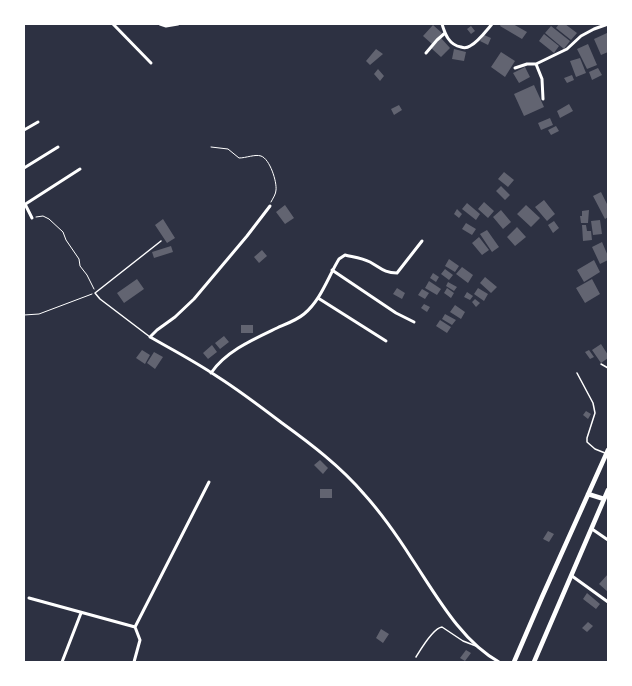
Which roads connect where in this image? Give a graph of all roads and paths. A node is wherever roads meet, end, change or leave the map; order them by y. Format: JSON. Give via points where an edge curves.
{"nodes":[{"id":1,"x":113,"y":24,"type":"edge"},
{"id":2,"x":160,"y":24,"type":"edge"},
{"id":3,"x":178,"y":24,"type":"edge"},
{"id":4,"x":442,"y":24,"type":"edge"},
{"id":5,"x":492,"y":24,"type":"edge"},
{"id":6,"x":608,"y":24,"type":"edge"},
{"id":7,"x":445,"y":33,"type":"junction"},
{"id":8,"x":426,"y":53,"type":"dead end"},
{"id":9,"x":151,"y":63,"type":"dead end"},
{"id":10,"x":536,"y":64,"type":"junction"},
{"id":11,"x":515,"y":68,"type":"dead end"},
{"id":12,"x":543,"y":99,"type":"dead end"},
{"id":13,"x":38,"y":122,"type":"dead end"},
{"id":14,"x":24,"y":130,"type":"edge"},
{"id":15,"x":58,"y":147,"type":"dead end"},
{"id":16,"x":211,"y":147,"type":"dead end"},
{"id":17,"x":24,"y":168,"type":"edge"},
{"id":18,"x":80,"y":169,"type":"dead end"},
{"id":19,"x":24,"y":204,"type":"edge"},
{"id":20,"x":270,"y":206,"type":"joint"},
{"id":21,"x":32,"y":218,"type":"joint"},
{"id":22,"x":161,"y":241,"type":"dead end"},
{"id":23,"x":422,"y":241,"type":"dead end"},
{"id":24,"x":332,"y":270,"type":"junction"},
{"id":25,"x":94,"y":293,"type":"junction"},
{"id":26,"x":318,"y":298,"type":"junction"},
{"id":27,"x":24,"y":314,"type":"edge"},
{"id":28,"x":414,"y":322,"type":"dead end"},
{"id":29,"x":150,"y":337,"type":"junction"},
{"id":30,"x":386,"y":341,"type":"dead end"},
{"id":31,"x":601,"y":364,"type":"dead end"},
{"id":32,"x":608,"y":368,"type":"edge"},
{"id":33,"x":211,"y":372,"type":"junction"},
{"id":34,"x":577,"y":373,"type":"dead end"},
{"id":35,"x":607,"y":452,"type":"edge"},
{"id":36,"x":209,"y":482,"type":"dead end"},
{"id":37,"x":608,"y":490,"type":"edge"},
{"id":38,"x":588,"y":494,"type":"junction"},
{"id":39,"x":604,"y":499,"type":"junction"},
{"id":40,"x":592,"y":529,"type":"junction"},
{"id":41,"x":608,"y":540,"type":"edge"},
{"id":42,"x":572,"y":576,"type":"junction"},
{"id":43,"x":29,"y":598,"type":"dead end"},
{"id":44,"x":608,"y":602,"type":"edge"},
{"id":45,"x":81,"y":613,"type":"junction"},
{"id":46,"x":135,"y":627,"type":"junction"},
{"id":47,"x":477,"y":646,"type":"junction"},
{"id":48,"x":416,"y":657,"type":"dead end"},
{"id":49,"x":62,"y":662,"type":"edge"},
{"id":50,"x":134,"y":662,"type":"edge"},
{"id":51,"x":499,"y":662,"type":"edge"},
{"id":52,"x":514,"y":662,"type":"edge"},
{"id":53,"x":534,"y":662,"type":"edge"}],
"edges":[{"from":1,"to":9,"type":"street"},
{"from":2,"to":3,"type":"street"},
{"from":4,"to":7,"type":"street"},
{"from":5,"to":7,"type":"street","via":[[466,48],[453,44]]},
{"from":6,"to":10,"type":"street","via":[[594,29],[567,49]]},
{"from":7,"to":8,"type":"street"},
{"from":10,"to":11,"type":"street"},
{"from":10,"to":12,"type":"street","via":[[542,79]]},
{"from":13,"to":14,"type":"street"},
{"from":15,"to":17,"type":"street"},
{"from":16,"to":20,"type":"path","via":[[228,149],[239,158],[265,158],[271,166],[277,189]]},
{"from":18,"to":19,"type":"street"},
{"from":19,"to":21,"type":"street"},
{"from":20,"to":29,"type":"street","via":[[194,298]]},
{"from":21,"to":25,"type":"path","via":[[43,216],[63,232],[79,259]]},
{"from":22,"to":25,"type":"lane"},
{"from":23,"to":24,"type":"street","via":[[397,273],[388,273],[369,262],[345,256],[339,259]]},
{"from":24,"to":26,"type":"street"},
{"from":24,"to":28,"type":"street","via":[[387,308]]},
{"from":25,"to":27,"type":"path","via":[[39,314]]},
{"from":25,"to":29,"type":"lane"},
{"from":26,"to":30,"type":"street"},
{"from":26,"to":33,"type":"street","via":[[303,314],[234,352]]},
{"from":29,"to":33,"type":"street"},
{"from":31,"to":32,"type":"lane"},
{"from":33,"to":47,"type":"street","via":[[324,454],[348,476],[370,501],[436,596]]},
{"from":34,"to":35,"type":"lane","via":[[593,403],[595,413],[587,442],[595,449]]},
{"from":35,"to":38,"type":"highway"},
{"from":36,"to":46,"type":"street"},
{"from":37,"to":39,"type":"highway"},
{"from":38,"to":39,"type":"highway"},
{"from":38,"to":52,"type":"highway"},
{"from":39,"to":40,"type":"highway"},
{"from":40,"to":41,"type":"street"},
{"from":40,"to":42,"type":"highway"},
{"from":42,"to":44,"type":"street"},
{"from":42,"to":53,"type":"highway"},
{"from":43,"to":45,"type":"street"},
{"from":45,"to":46,"type":"street"},
{"from":45,"to":49,"type":"street"},
{"from":46,"to":50,"type":"street","via":[[140,640]]},
{"from":47,"to":48,"type":"lane","via":[[439,627]]},
{"from":47,"to":51,"type":"street"}]}
